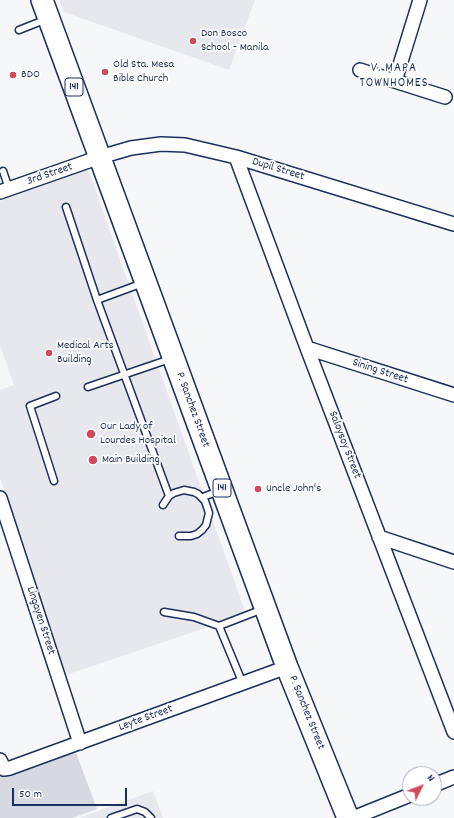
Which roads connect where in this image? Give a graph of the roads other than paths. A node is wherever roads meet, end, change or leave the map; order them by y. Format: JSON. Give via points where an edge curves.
{"nodes":[{"id":1,"x":420,"y":0,"type":"edge"},
{"id":2,"x":45,"y":9,"type":"edge"},
{"id":3,"x":19,"y":30,"type":"dead end"},
{"id":4,"x":360,"y":70,"type":"dead end"},
{"id":5,"x":395,"y":81,"type":"junction"},
{"id":6,"x":445,"y":98,"type":"dead end"},
{"id":7,"x":236,"y":156,"type":"junction"},
{"id":8,"x":100,"y":157,"type":"junction"},
{"id":9,"x":3,"y":171,"type":"dead end"},
{"id":10,"x":4,"y":190,"type":"edge"},
{"id":11,"x":66,"y":207,"type":"dead end"},
{"id":12,"x":454,"y":224,"type":"edge"},
{"id":13,"x":146,"y":282,"type":"junction"},
{"id":14,"x":98,"y":300,"type":"junction"},
{"id":15,"x":307,"y":348,"type":"junction"},
{"id":16,"x":174,"y":358,"type":"junction"},
{"id":17,"x":124,"y":374,"type":"junction"},
{"id":18,"x":88,"y":387,"type":"dead end"},
{"id":19,"x":454,"y":395,"type":"edge"},
{"id":20,"x":56,"y":396,"type":"dead end"},
{"id":21,"x":54,"y":481,"type":"dead end"},
{"id":22,"x":169,"y":496,"type":"junction"},
{"id":23,"x":202,"y":497,"type":"junction"},
{"id":24,"x":0,"y":498,"type":"edge"},
{"id":25,"x":219,"y":505,"type":"junction"},
{"id":26,"x":163,"y":506,"type":"dead end"},
{"id":27,"x":179,"y":536,"type":"dead end"},
{"id":28,"x":379,"y":537,"type":"junction"},
{"id":29,"x":454,"y":562,"type":"edge"},
{"id":30,"x":266,"y":608,"type":"junction"},
{"id":31,"x":164,"y":612,"type":"dead end"},
{"id":32,"x":219,"y":626,"type":"junction"},
{"id":33,"x":287,"y":667,"type":"junction"},
{"id":34,"x":243,"y":684,"type":"junction"},
{"id":35,"x":454,"y":732,"type":"edge"},
{"id":36,"x":80,"y":743,"type":"junction"},
{"id":37,"x":2,"y":765,"type":"edge"},
{"id":38,"x":454,"y":777,"type":"edge"},
{"id":39,"x":442,"y":782,"type":"edge"},
{"id":40,"x":402,"y":798,"type":"edge"},
{"id":41,"x":111,"y":818,"type":"edge"},
{"id":42,"x":151,"y":818,"type":"edge"},
{"id":43,"x":348,"y":818,"type":"edge"},
{"id":44,"x":353,"y":818,"type":"edge"}],
"edges":[{"from":1,"to":5,"type":"street"},
{"from":2,"to":3,"type":"lane"},
{"from":2,"to":8,"type":"main road","name":"P. Sanchez Street","number":"141"},
{"from":4,"to":5,"type":"street"},
{"from":5,"to":6,"type":"street"},
{"from":7,"to":8,"type":"street","name":"Dupil Street","via":[[185,145],[161,144],[131,148]]},
{"from":7,"to":12,"type":"street","name":"Dupil Street"},
{"from":7,"to":15,"type":"street","name":"Saloysoy Street"},
{"from":8,"to":10,"type":"street","name":"3rd Street"},
{"from":8,"to":13,"type":"main road","name":"P. Sanchez Street","number":"141"},
{"from":9,"to":10,"type":"lane"},
{"from":11,"to":14,"type":"lane"},
{"from":13,"to":14,"type":"lane"},
{"from":13,"to":16,"type":"main road","name":"P. Sanchez Street","number":"141"},
{"from":14,"to":17,"type":"lane"},
{"from":15,"to":19,"type":"street","name":"Sining Street"},
{"from":15,"to":28,"type":"street","name":"Saloysoy Street"},
{"from":16,"to":17,"type":"lane"},
{"from":16,"to":25,"type":"main road","name":"P. Sanchez Street","number":"141"},
{"from":17,"to":18,"type":"lane"},
{"from":17,"to":22,"type":"lane"},
{"from":20,"to":21,"type":"lane","via":[[30,406]]},
{"from":22,"to":23,"type":"lane","via":[[184,490]]},
{"from":22,"to":26,"type":"lane"},
{"from":23,"to":25,"type":"lane"},
{"from":23,"to":25,"type":"lane","via":[[207,504]]},
{"from":24,"to":36,"type":"street","name":"Lingayen Street"},
{"from":25,"to":27,"type":"lane","via":[[197,534]]},
{"from":25,"to":30,"type":"main road","name":"P. Sanchez Street","number":"141"},
{"from":28,"to":29,"type":"street"},
{"from":28,"to":35,"type":"street","name":"Saloysoy Street"},
{"from":30,"to":32,"type":"lane"},
{"from":30,"to":33,"type":"main road","name":"P. Sanchez Street","number":"141"},
{"from":31,"to":32,"type":"lane","via":[[194,617]]},
{"from":32,"to":34,"type":"lane"},
{"from":33,"to":34,"type":"street","name":"Leyte Street"},
{"from":33,"to":43,"type":"main road","name":"P. Sanchez Street","number":"141"},
{"from":34,"to":36,"type":"street","name":"Leyte Street"},
{"from":36,"to":37,"type":"street","name":"Leyte Street","via":[[10,768]]},
{"from":38,"to":39,"type":"street"},
{"from":40,"to":44,"type":"street"},
{"from":41,"to":42,"type":"lane","via":[[137,809]]}]}
